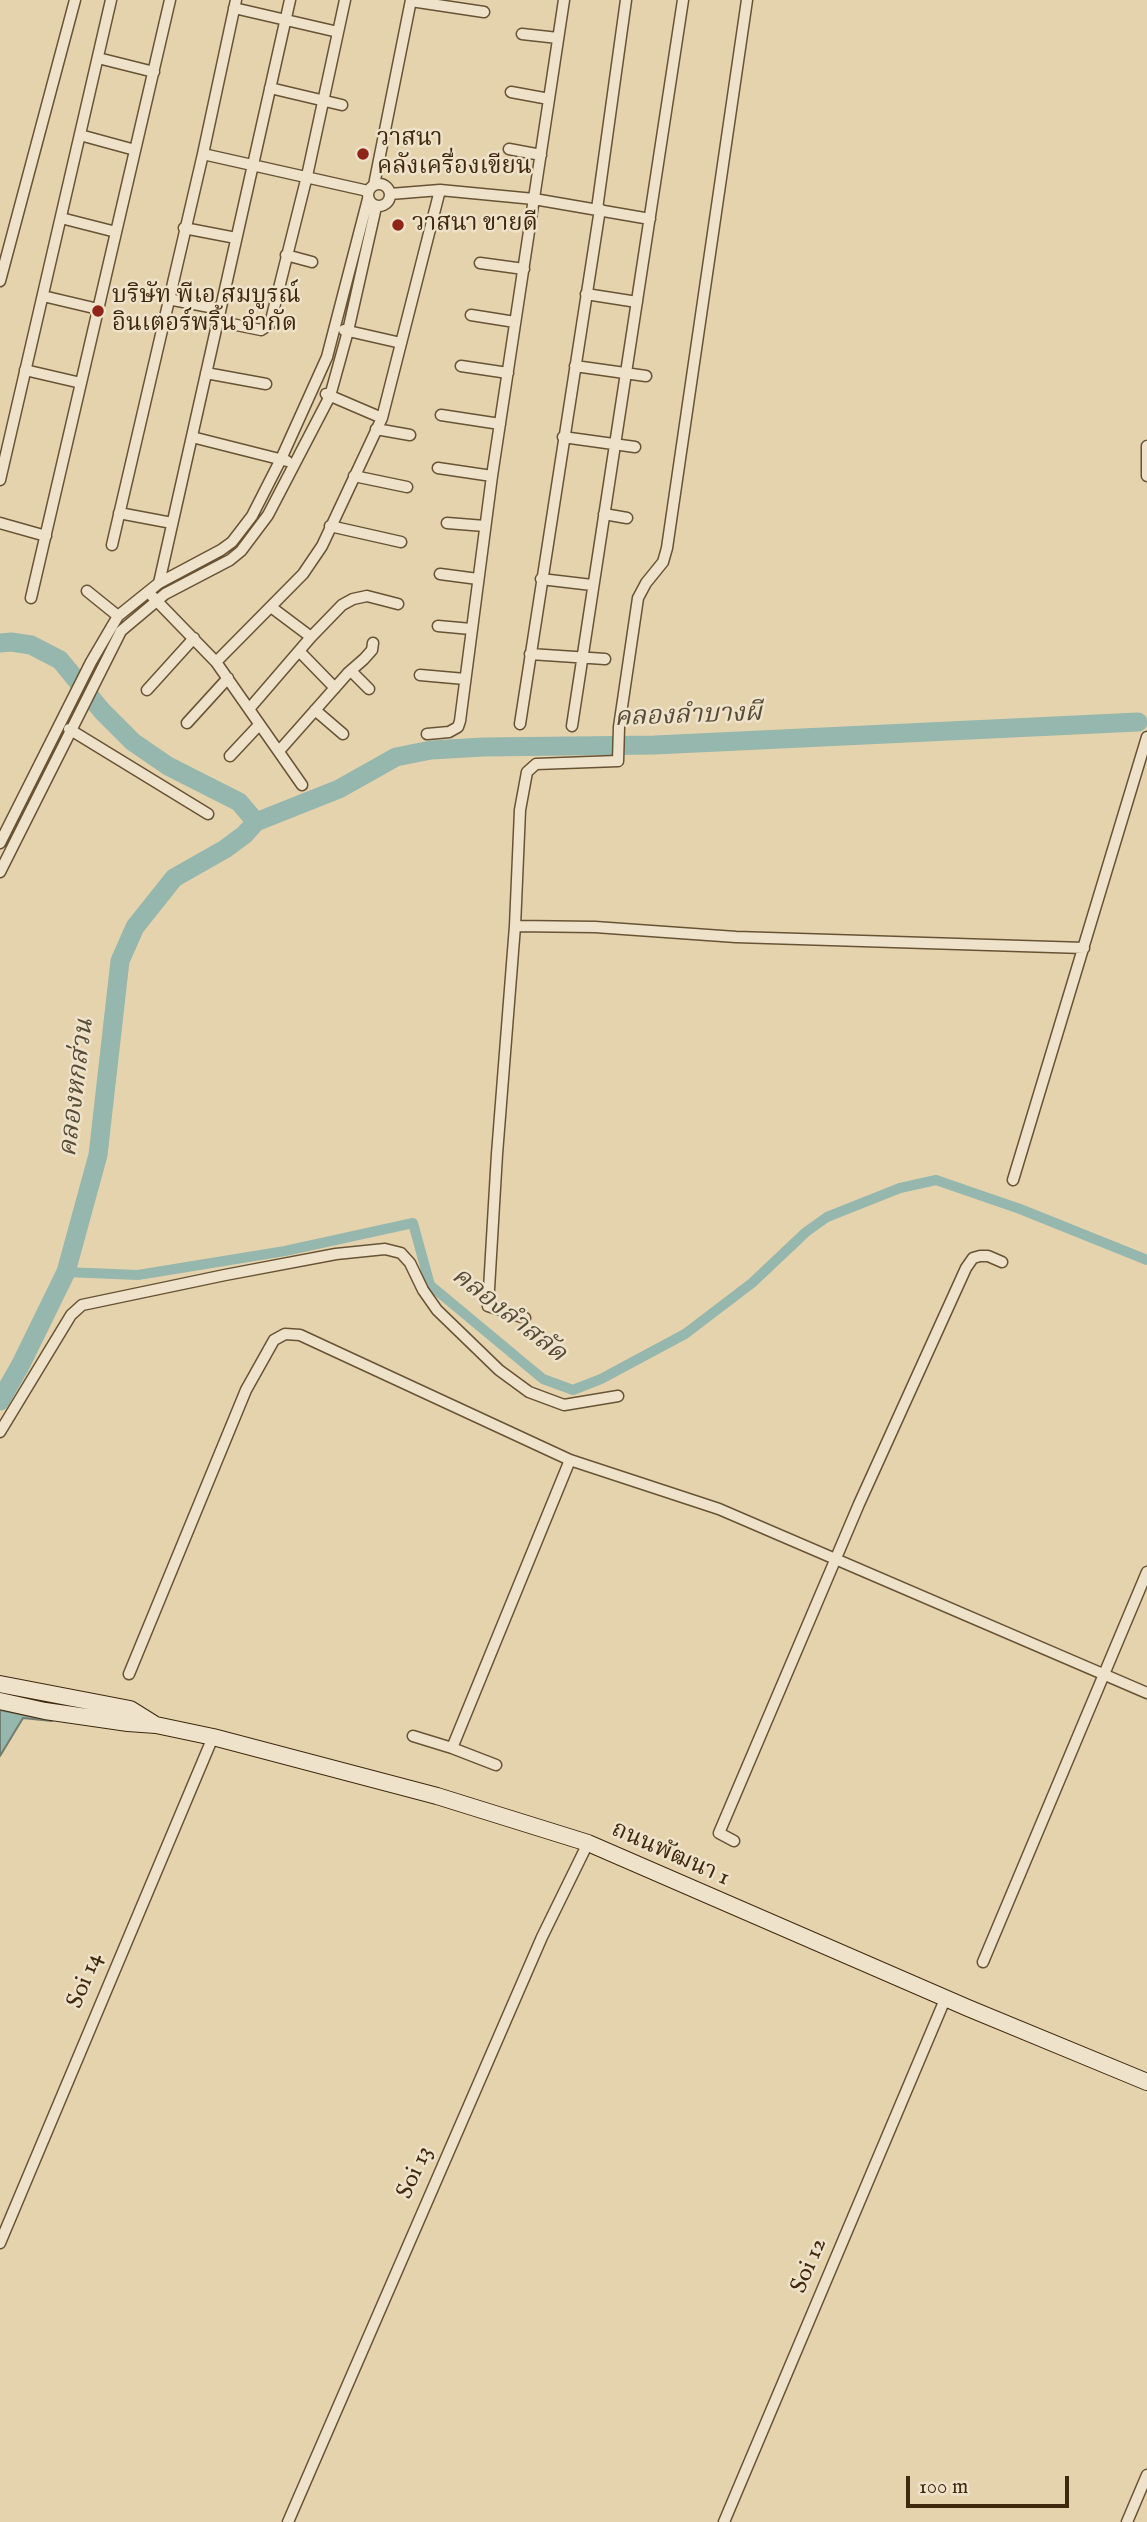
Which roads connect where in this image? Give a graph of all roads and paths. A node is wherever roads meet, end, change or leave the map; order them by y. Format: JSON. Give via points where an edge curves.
{"nodes":[{"id":1,"x":75,"y":0,"type":"edge"},
{"id":2,"x":111,"y":0,"type":"edge"},
{"id":3,"x":170,"y":0,"type":"edge"},
{"id":4,"x":290,"y":0,"type":"edge"},
{"id":5,"x":345,"y":0,"type":"edge"},
{"id":6,"x":411,"y":0,"type":"edge"},
{"id":7,"x":564,"y":0,"type":"edge"},
{"id":8,"x":626,"y":0,"type":"edge"},
{"id":9,"x":683,"y":0,"type":"edge"},
{"id":10,"x":747,"y":0,"type":"edge"},
{"id":11,"x":235,"y":4,"type":"edge"},
{"id":12,"x":484,"y":12,"type":"dead end"},
{"id":13,"x":285,"y":22,"type":"junction"},
{"id":14,"x":338,"y":32,"type":"junction"},
{"id":15,"x":522,"y":34,"type":"dead end"},
{"id":16,"x":558,"y":38,"type":"junction"},
{"id":17,"x":98,"y":58,"type":"junction"},
{"id":18,"x":154,"y":72,"type":"junction"},
{"id":19,"x":270,"y":88,"type":"junction"},
{"id":20,"x":511,"y":92,"type":"dead end"},
{"id":21,"x":549,"y":99,"type":"junction"},
{"id":22,"x":323,"y":102,"type":"junction"},
{"id":23,"x":342,"y":105,"type":"dead end"},
{"id":24,"x":80,"y":135,"type":"junction"},
{"id":25,"x":509,"y":149,"type":"dead end"},
{"id":26,"x":135,"y":150,"type":"junction"},
{"id":27,"x":203,"y":154,"type":"junction"},
{"id":28,"x":541,"y":155,"type":"junction"},
{"id":29,"x":252,"y":164,"type":"junction"},
{"id":30,"x":307,"y":176,"type":"junction"},
{"id":31,"x":440,"y":190,"type":"junction"},
{"id":32,"x":390,"y":194,"type":"junction"},
{"id":33,"x":371,"y":195,"type":"junction"},
{"id":34,"x":534,"y":199,"type":"junction"},
{"id":35,"x":599,"y":209,"type":"junction"},
{"id":36,"x":61,"y":218,"type":"junction"},
{"id":37,"x":650,"y":219,"type":"junction"},
{"id":38,"x":184,"y":228,"type":"junction"},
{"id":39,"x":116,"y":232,"type":"junction"},
{"id":40,"x":236,"y":238,"type":"junction"},
{"id":41,"x":286,"y":255,"type":"junction"},
{"id":42,"x":312,"y":262,"type":"dead end"},
{"id":43,"x":480,"y":263,"type":"dead end"},
{"id":44,"x":524,"y":269,"type":"junction"},
{"id":45,"x":0,"y":281,"type":"edge"},
{"id":46,"x":586,"y":294,"type":"junction"},
{"id":47,"x":43,"y":296,"type":"junction"},
{"id":48,"x":168,"y":299,"type":"junction"},
{"id":49,"x":637,"y":302,"type":"junction"},
{"id":50,"x":99,"y":309,"type":"junction"},
{"id":51,"x":218,"y":315,"type":"junction"},
{"id":52,"x":471,"y":315,"type":"dead end"},
{"id":53,"x":515,"y":322,"type":"junction"},
{"id":54,"x":335,"y":327,"type":"junction"},
{"id":55,"x":348,"y":331,"type":"junction"},
{"id":56,"x":401,"y":343,"type":"junction"},
{"id":57,"x":461,"y":366,"type":"dead end"},
{"id":58,"x":575,"y":366,"type":"junction"},
{"id":59,"x":25,"y":370,"type":"junction"},
{"id":60,"x":206,"y":373,"type":"junction"},
{"id":61,"x":508,"y":373,"type":"junction"},
{"id":62,"x":625,"y":373,"type":"junction"},
{"id":63,"x":646,"y":376,"type":"dead end"},
{"id":64,"x":81,"y":383,"type":"junction"},
{"id":65,"x":266,"y":384,"type":"dead end"},
{"id":66,"x":313,"y":389,"type":"junction"},
{"id":67,"x":330,"y":396,"type":"junction"},
{"id":68,"x":441,"y":415,"type":"dead end"},
{"id":69,"x":382,"y":418,"type":"junction"},
{"id":70,"x":500,"y":424,"type":"junction"},
{"id":71,"x":376,"y":429,"type":"junction"},
{"id":72,"x":410,"y":435,"type":"dead end"},
{"id":73,"x":191,"y":437,"type":"junction"},
{"id":74,"x":563,"y":437,"type":"junction"},
{"id":75,"x":614,"y":444,"type":"junction"},
{"id":76,"x":1147,"y":446,"type":"edge"},
{"id":77,"x":635,"y":447,"type":"dead end"},
{"id":78,"x":281,"y":459,"type":"junction"},
{"id":79,"x":294,"y":464,"type":"junction"},
{"id":80,"x":438,"y":468,"type":"dead end"},
{"id":81,"x":354,"y":476,"type":"junction"},
{"id":82,"x":492,"y":476,"type":"junction"},
{"id":83,"x":1147,"y":476,"type":"edge"},
{"id":84,"x":0,"y":480,"type":"edge"},
{"id":85,"x":408,"y":487,"type":"dead end"},
{"id":86,"x":119,"y":513,"type":"junction"},
{"id":87,"x":604,"y":514,"type":"junction"},
{"id":88,"x":627,"y":518,"type":"dead end"},
{"id":89,"x":0,"y":523,"type":"edge"},
{"id":90,"x":172,"y":523,"type":"junction"},
{"id":91,"x":447,"y":523,"type":"dead end"},
{"id":92,"x":330,"y":526,"type":"junction"},
{"id":93,"x":485,"y":526,"type":"junction"},
{"id":94,"x":46,"y":536,"type":"junction"},
{"id":95,"x":401,"y":542,"type":"dead end"},
{"id":96,"x":111,"y":545,"type":"dead end"},
{"id":97,"x":440,"y":573,"type":"dead end"},
{"id":98,"x":478,"y":579,"type":"junction"},
{"id":99,"x":541,"y":579,"type":"junction"},
{"id":100,"x":159,"y":583,"type":"junction"},
{"id":101,"x":592,"y":585,"type":"junction"},
{"id":102,"x":87,"y":591,"type":"dead end"},
{"id":103,"x":147,"y":592,"type":"junction"},
{"id":104,"x":31,"y":598,"type":"dead end"},
{"id":105,"x":158,"y":600,"type":"junction"},
{"id":106,"x":398,"y":604,"type":"dead end"},
{"id":107,"x":271,"y":607,"type":"junction"},
{"id":108,"x":118,"y":616,"type":"junction"},
{"id":109,"x":438,"y":626,"type":"dead end"},
{"id":110,"x":471,"y":629,"type":"junction"},
{"id":111,"x":311,"y":637,"type":"junction"},
{"id":112,"x":194,"y":638,"type":"junction"},
{"id":113,"x":373,"y":643,"type":"dead end"},
{"id":114,"x":300,"y":652,"type":"junction"},
{"id":115,"x":530,"y":654,"type":"junction"},
{"id":116,"x":582,"y":658,"type":"junction"},
{"id":117,"x":604,"y":659,"type":"dead end"},
{"id":118,"x":216,"y":662,"type":"junction"},
{"id":119,"x":351,"y":671,"type":"junction"},
{"id":120,"x":421,"y":675,"type":"dead end"},
{"id":121,"x":228,"y":678,"type":"junction"},
{"id":122,"x":465,"y":679,"type":"junction"},
{"id":123,"x":335,"y":688,"type":"junction"},
{"id":124,"x":369,"y":689,"type":"dead end"},
{"id":125,"x":147,"y":690,"type":"dead end"},
{"id":126,"x":249,"y":709,"type":"junction"},
{"id":127,"x":315,"y":710,"type":"junction"},
{"id":128,"x":187,"y":723,"type":"dead end"},
{"id":129,"x":60,"y":724,"type":"junction"},
{"id":130,"x":259,"y":724,"type":"junction"},
{"id":131,"x":520,"y":724,"type":"dead end"},
{"id":132,"x":572,"y":726,"type":"dead end"},
{"id":133,"x":72,"y":732,"type":"junction"},
{"id":134,"x":343,"y":734,"type":"dead end"},
{"id":135,"x":426,"y":734,"type":"dead end"},
{"id":136,"x":1147,"y":737,"type":"edge"},
{"id":137,"x":279,"y":751,"type":"junction"},
{"id":138,"x":230,"y":756,"type":"dead end"},
{"id":139,"x":302,"y":785,"type":"dead end"},
{"id":140,"x":208,"y":814,"type":"dead end"},
{"id":141,"x":0,"y":843,"type":"edge"},
{"id":142,"x":4,"y":855,"type":"edge"},
{"id":143,"x":0,"y":872,"type":"edge"},
{"id":144,"x":515,"y":926,"type":"junction"},
{"id":145,"x":1084,"y":947,"type":"junction"},
{"id":146,"x":1013,"y":1181,"type":"dead end"},
{"id":147,"x":1002,"y":1262,"type":"dead end"},
{"id":148,"x":525,"y":1318,"type":"dead end"},
{"id":149,"x":618,"y":1396,"type":"dead end"},
{"id":150,"x":0,"y":1432,"type":"edge"},
{"id":151,"x":570,"y":1460,"type":"junction"},
{"id":152,"x":836,"y":1559,"type":"junction"},
{"id":153,"x":1147,"y":1572,"type":"edge"},
{"id":154,"x":129,"y":1674,"type":"dead end"},
{"id":155,"x":1102,"y":1674,"type":"junction"},
{"id":156,"x":0,"y":1684,"type":"edge"},
{"id":157,"x":1147,"y":1693,"type":"edge"},
{"id":158,"x":0,"y":1701,"type":"edge"},
{"id":159,"x":156,"y":1725,"type":"junction"},
{"id":160,"x":413,"y":1736,"type":"dead end"},
{"id":161,"x":213,"y":1737,"type":"junction"},
{"id":162,"x":452,"y":1748,"type":"junction"},
{"id":163,"x":496,"y":1765,"type":"dead end"},
{"id":164,"x":707,"y":1829,"type":"dead end"},
{"id":165,"x":719,"y":1833,"type":"junction"},
{"id":166,"x":734,"y":1841,"type":"dead end"},
{"id":167,"x":588,"y":1843,"type":"junction"},
{"id":168,"x":983,"y":1962,"type":"dead end"},
{"id":169,"x":946,"y":1997,"type":"junction"},
{"id":170,"x":1147,"y":2082,"type":"edge"},
{"id":171,"x":0,"y":2242,"type":"edge"},
{"id":172,"x":1147,"y":2475,"type":"edge"},
{"id":173,"x":288,"y":2522,"type":"edge"},
{"id":174,"x":724,"y":2522,"type":"edge"},
{"id":175,"x":1126,"y":2522,"type":"edge"}],
"edges":[{"from":1,"to":45,"type":"street"},
{"from":2,"to":17,"type":"street"},
{"from":3,"to":18,"type":"street"},
{"from":4,"to":13,"type":"street"},
{"from":5,"to":14,"type":"street"},
{"from":6,"to":12,"type":"street"},
{"from":6,"to":33,"type":"street"},
{"from":7,"to":16,"type":"street"},
{"from":8,"to":35,"type":"street"},
{"from":9,"to":37,"type":"street"},
{"from":10,"to":144,"type":"street","via":[[667,548],[663,562],[638,598],[618,727],[618,761],[536,764],[527,772],[520,810]]},
{"from":11,"to":13,"type":"street"},
{"from":11,"to":27,"type":"street"},
{"from":13,"to":14,"type":"street"},
{"from":13,"to":19,"type":"street"},
{"from":14,"to":22,"type":"street"},
{"from":15,"to":16,"type":"street"},
{"from":16,"to":21,"type":"street"},
{"from":17,"to":18,"type":"street"},
{"from":17,"to":24,"type":"street"},
{"from":18,"to":26,"type":"street"},
{"from":19,"to":22,"type":"street"},
{"from":19,"to":29,"type":"street"},
{"from":20,"to":21,"type":"street"},
{"from":21,"to":28,"type":"street"},
{"from":22,"to":23,"type":"street"},
{"from":22,"to":30,"type":"street"},
{"from":24,"to":26,"type":"street"},
{"from":24,"to":36,"type":"street"},
{"from":25,"to":28,"type":"street"},
{"from":26,"to":39,"type":"street"},
{"from":27,"to":29,"type":"street"},
{"from":27,"to":38,"type":"street"},
{"from":28,"to":34,"type":"street"},
{"from":29,"to":30,"type":"street"},
{"from":29,"to":40,"type":"street"},
{"from":30,"to":33,"type":"street"},
{"from":30,"to":41,"type":"street"},
{"from":31,"to":32,"type":"street"},
{"from":31,"to":34,"type":"street"},
{"from":31,"to":56,"type":"street"},
{"from":32,"to":33,"type":"street","via":[[386,187]]},
{"from":32,"to":33,"type":"street","via":[[386,204]]},
{"from":33,"to":54,"type":"street"},
{"from":33,"to":55,"type":"street"},
{"from":34,"to":35,"type":"street"},
{"from":34,"to":44,"type":"street"},
{"from":35,"to":37,"type":"street"},
{"from":35,"to":46,"type":"street"},
{"from":36,"to":39,"type":"street"},
{"from":36,"to":47,"type":"street"},
{"from":37,"to":49,"type":"street"},
{"from":38,"to":40,"type":"street"},
{"from":38,"to":48,"type":"street"},
{"from":39,"to":50,"type":"street"},
{"from":40,"to":51,"type":"street"},
{"from":41,"to":42,"type":"street"},
{"from":41,"to":51,"type":"street","via":[[266,328]]},
{"from":43,"to":44,"type":"street"},
{"from":44,"to":53,"type":"street"},
{"from":46,"to":49,"type":"street"},
{"from":46,"to":58,"type":"street"},
{"from":47,"to":50,"type":"street"},
{"from":47,"to":59,"type":"street"},
{"from":48,"to":51,"type":"street"},
{"from":48,"to":86,"type":"street"},
{"from":49,"to":62,"type":"street"},
{"from":50,"to":64,"type":"street"},
{"from":51,"to":60,"type":"street"},
{"from":52,"to":53,"type":"street"},
{"from":53,"to":61,"type":"street"},
{"from":54,"to":55,"type":"street"},
{"from":54,"to":66,"type":"street"},
{"from":55,"to":56,"type":"street"},
{"from":55,"to":67,"type":"street"},
{"from":56,"to":69,"type":"street"},
{"from":57,"to":61,"type":"street"},
{"from":58,"to":62,"type":"street"},
{"from":58,"to":74,"type":"street"},
{"from":59,"to":64,"type":"street"},
{"from":59,"to":84,"type":"street"},
{"from":60,"to":65,"type":"street"},
{"from":60,"to":73,"type":"street"},
{"from":61,"to":70,"type":"street"},
{"from":62,"to":63,"type":"street"},
{"from":62,"to":75,"type":"street"},
{"from":64,"to":94,"type":"street"},
{"from":66,"to":67,"type":"street"},
{"from":66,"to":78,"type":"street"},
{"from":67,"to":69,"type":"street"},
{"from":67,"to":79,"type":"street"},
{"from":68,"to":70,"type":"street"},
{"from":69,"to":71,"type":"street"},
{"from":70,"to":82,"type":"street"},
{"from":71,"to":72,"type":"street"},
{"from":71,"to":81,"type":"street"},
{"from":73,"to":78,"type":"street"},
{"from":73,"to":90,"type":"street"},
{"from":74,"to":75,"type":"street"},
{"from":74,"to":99,"type":"street"},
{"from":75,"to":77,"type":"street"},
{"from":75,"to":87,"type":"street"},
{"from":76,"to":83,"type":"street"},
{"from":78,"to":79,"type":"street"},
{"from":78,"to":100,"type":"street","via":[[252,516],[232,542]]},
{"from":79,"to":105,"type":"street","via":[[268,515],[241,551]]},
{"from":80,"to":82,"type":"street"},
{"from":81,"to":85,"type":"street"},
{"from":81,"to":92,"type":"street"},
{"from":82,"to":93,"type":"street"},
{"from":86,"to":90,"type":"street"},
{"from":86,"to":96,"type":"street"},
{"from":87,"to":88,"type":"street"},
{"from":87,"to":101,"type":"street"},
{"from":89,"to":94,"type":"street"},
{"from":90,"to":100,"type":"street"},
{"from":91,"to":93,"type":"street"},
{"from":92,"to":95,"type":"street"},
{"from":92,"to":107,"type":"street","via":[[314,560]]},
{"from":93,"to":98,"type":"street"},
{"from":94,"to":104,"type":"street"},
{"from":97,"to":98,"type":"street"},
{"from":98,"to":110,"type":"street"},
{"from":99,"to":101,"type":"street"},
{"from":99,"to":115,"type":"street"},
{"from":100,"to":103,"type":"street"},
{"from":101,"to":116,"type":"street"},
{"from":102,"to":108,"type":"street"},
{"from":103,"to":105,"type":"street"},
{"from":103,"to":108,"type":"street"},
{"from":105,"to":112,"type":"street"},
{"from":105,"to":133,"type":"street","via":[[121,631]]},
{"from":106,"to":111,"type":"street","via":[[367,596],[353,599]]},
{"from":107,"to":111,"type":"street"},
{"from":107,"to":118,"type":"street"},
{"from":108,"to":129,"type":"street"},
{"from":109,"to":110,"type":"street"},
{"from":110,"to":122,"type":"street"},
{"from":111,"to":114,"type":"street"},
{"from":112,"to":118,"type":"street"},
{"from":112,"to":125,"type":"street"},
{"from":113,"to":119,"type":"street","via":[[372,650]]},
{"from":114,"to":123,"type":"street"},
{"from":114,"to":126,"type":"street"},
{"from":115,"to":116,"type":"street"},
{"from":115,"to":131,"type":"street"},
{"from":116,"to":117,"type":"street"},
{"from":116,"to":132,"type":"street"},
{"from":118,"to":121,"type":"street"},
{"from":119,"to":123,"type":"street"},
{"from":119,"to":124,"type":"street"},
{"from":120,"to":122,"type":"street"},
{"from":121,"to":126,"type":"street"},
{"from":121,"to":128,"type":"street"},
{"from":122,"to":135,"type":"street","via":[[458,727]]},
{"from":123,"to":127,"type":"street"},
{"from":126,"to":130,"type":"street"},
{"from":127,"to":134,"type":"street"},
{"from":127,"to":137,"type":"street"},
{"from":129,"to":133,"type":"street"},
{"from":129,"to":141,"type":"street"},
{"from":130,"to":137,"type":"street"},
{"from":130,"to":138,"type":"street"},
{"from":133,"to":140,"type":"street"},
{"from":133,"to":142,"type":"street"},
{"from":136,"to":145,"type":"street"},
{"from":137,"to":139,"type":"street"},
{"from":142,"to":143,"type":"street"},
{"from":144,"to":145,"type":"street"},
{"from":144,"to":148,"type":"street","via":[[488,1306]]},
{"from":145,"to":146,"type":"street"},
{"from":147,"to":152,"type":"street","via":[[980,1256],[966,1268]]},
{"from":149,"to":150,"type":"street","via":[[564,1405],[529,1392],[499,1370],[438,1310],[401,1253],[385,1249],[336,1254],[82,1305],[71,1315]]},
{"from":151,"to":152,"type":"street","via":[[719,1509]]},
{"from":151,"to":154,"type":"street","via":[[300,1335],[285,1334],[274,1340],[246,1390]]},
{"from":151,"to":162,"type":"street"},
{"from":152,"to":155,"type":"street"},
{"from":152,"to":165,"type":"street"},
{"from":153,"to":155,"type":"street"},
{"from":155,"to":157,"type":"street"},
{"from":155,"to":168,"type":"street"},
{"from":156,"to":159,"type":"main road","via":[[130,1709]]},
{"from":158,"to":159,"type":"main road"},
{"from":159,"to":161,"type":"main road","name":"ถนนพัฒนา 1"},
{"from":160,"to":162,"type":"street"},
{"from":161,"to":167,"type":"main road","name":"ถนนพัฒนา 1","via":[[437,1796]]},
{"from":161,"to":171,"type":"street","name":"Soi 14"},
{"from":162,"to":163,"type":"street"},
{"from":164,"to":165,"type":"street"},
{"from":165,"to":166,"type":"street"},
{"from":167,"to":169,"type":"main road","name":"ถนนพัฒนา 1"},
{"from":167,"to":173,"type":"street","name":"Soi 13","via":[[542,1937]]},
{"from":169,"to":170,"type":"main road","name":"ถนนพัฒนา 1"},
{"from":169,"to":174,"type":"street","name":"Soi 12"},
{"from":172,"to":175,"type":"street"}]}
